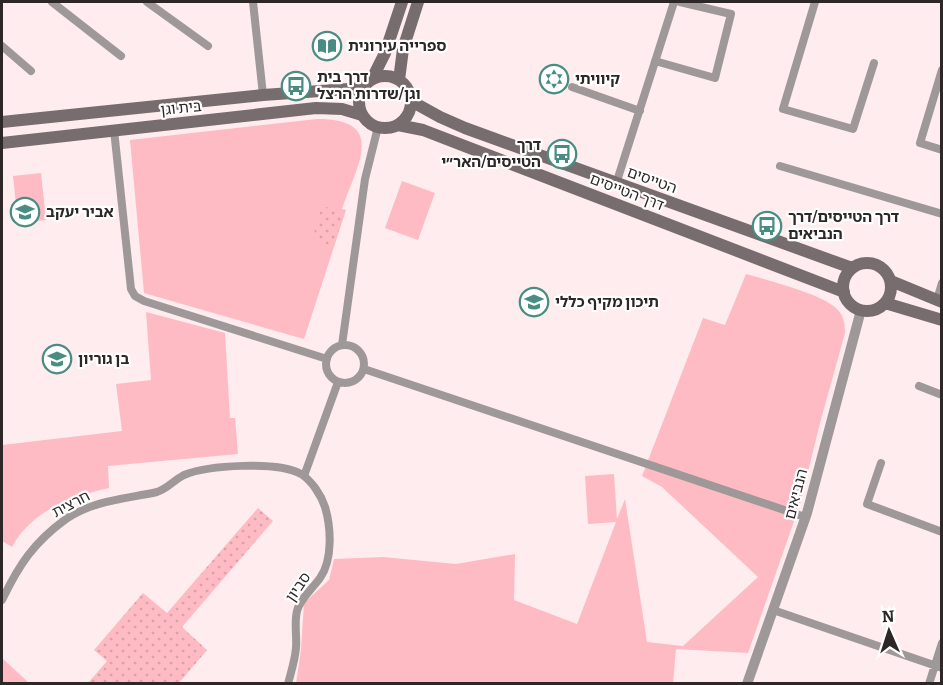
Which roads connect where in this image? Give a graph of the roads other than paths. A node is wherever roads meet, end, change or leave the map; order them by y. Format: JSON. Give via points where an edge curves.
{"nodes":[{"id":1,"x":52,"y":2,"type":"edge"},
{"id":2,"x":147,"y":2,"type":"edge"},
{"id":3,"x":253,"y":2,"type":"edge"},
{"id":4,"x":402,"y":2,"type":"edge"},
{"id":5,"x":418,"y":2,"type":"edge"},
{"id":6,"x":674,"y":2,"type":"edge"},
{"id":7,"x":680,"y":2,"type":"edge"},
{"id":8,"x":815,"y":2,"type":"edge"},
{"id":9,"x":2,"y":46,"type":"edge"},
{"id":10,"x":208,"y":46,"type":"dead end"},
{"id":11,"x":121,"y":56,"type":"dead end"},
{"id":12,"x":655,"y":61,"type":"junction"},
{"id":13,"x":874,"y":63,"type":"dead end"},
{"id":14,"x":942,"y":70,"type":"edge"},
{"id":15,"x":31,"y":71,"type":"dead end"},
{"id":16,"x":399,"y":80,"type":"junction"},
{"id":17,"x":368,"y":84,"type":"junction"},
{"id":18,"x":572,"y":87,"type":"dead end"},
{"id":19,"x":263,"y":95,"type":"junction"},
{"id":20,"x":411,"y":101,"type":"junction"},
{"id":21,"x":640,"y":111,"type":"junction"},
{"id":22,"x":362,"y":115,"type":"junction"},
{"id":23,"x":2,"y":122,"type":"edge"},
{"id":24,"x":398,"y":125,"type":"junction"},
{"id":25,"x":378,"y":127,"type":"junction"},
{"id":26,"x":114,"y":130,"type":"junction"},
{"id":27,"x":2,"y":143,"type":"edge"},
{"id":28,"x":942,"y":150,"type":"edge"},
{"id":29,"x":780,"y":166,"type":"dead end"},
{"id":30,"x":616,"y":183,"type":"junction"},
{"id":31,"x":942,"y":214,"type":"edge"},
{"id":32,"x":852,"y":268,"type":"junction"},
{"id":33,"x":891,"y":281,"type":"junction"},
{"id":34,"x":942,"y":283,"type":"edge"},
{"id":35,"x":844,"y":292,"type":"junction"},
{"id":36,"x":939,"y":301,"type":"edge"},
{"id":37,"x":885,"y":303,"type":"junction"},
{"id":38,"x":861,"y":310,"type":"junction"},
{"id":39,"x":942,"y":320,"type":"edge"},
{"id":40,"x":342,"y":345,"type":"junction"},
{"id":41,"x":327,"y":359,"type":"junction"},
{"id":42,"x":364,"y":369,"type":"junction"},
{"id":43,"x":338,"y":382,"type":"junction"},
{"id":44,"x":919,"y":387,"type":"dead end"},
{"id":45,"x":942,"y":395,"type":"edge"},
{"id":46,"x":881,"y":462,"type":"dead end"},
{"id":47,"x":304,"y":477,"type":"junction"},
{"id":48,"x":805,"y":516,"type":"junction"},
{"id":49,"x":942,"y":532,"type":"edge"},
{"id":50,"x":2,"y":600,"type":"edge"},
{"id":51,"x":773,"y":610,"type":"junction"},
{"id":52,"x":942,"y":643,"type":"edge"},
{"id":53,"x":937,"y":667,"type":"edge"},
{"id":54,"x":288,"y":684,"type":"edge"},
{"id":55,"x":747,"y":684,"type":"edge"},
{"id":56,"x":929,"y":684,"type":"edge"}],
"edges":[{"from":1,"to":11,"type":"street"},
{"from":2,"to":10,"type":"street"},
{"from":3,"to":19,"type":"street"},
{"from":4,"to":17,"type":"main road","via":[[385,53]]},
{"from":5,"to":16,"type":"main road"},
{"from":6,"to":12,"type":"street"},
{"from":7,"to":12,"type":"street","via":[[731,14],[715,78]]},
{"from":8,"to":13,"type":"street","via":[[783,109],[852,129]]},
{"from":9,"to":15,"type":"street"},
{"from":12,"to":21,"type":"street"},
{"from":14,"to":28,"type":"street","via":[[920,143]]},
{"from":16,"to":17,"type":"main road","via":[[384,76]]},
{"from":16,"to":20,"type":"main road","via":[[408,89]]},
{"from":17,"to":19,"type":"main road","name":"בית וגן"},
{"from":17,"to":22,"type":"main road","via":[[359,99]]},
{"from":18,"to":21,"type":"street"},
{"from":19,"to":23,"type":"main road","name":"בית וגן"},
{"from":20,"to":24,"type":"main road","via":[[409,113]]},
{"from":20,"to":30,"type":"main road","name":"הטייסים","via":[[465,128]]},
{"from":21,"to":30,"type":"street"},
{"from":22,"to":25,"type":"main road"},
{"from":22,"to":26,"type":"main road","name":"בית וגן","via":[[316,108]]},
{"from":24,"to":25,"type":"main road"},
{"from":24,"to":35,"type":"main road","name":"דרך הטייסים","via":[[423,130]]},
{"from":25,"to":40,"type":"street","via":[[365,179]]},
{"from":26,"to":27,"type":"main road","name":"בית וגן"},
{"from":26,"to":41,"type":"street","via":[[131,289],[135,296]]},
{"from":29,"to":31,"type":"street"},
{"from":30,"to":32,"type":"main road","name":"הטייסים"},
{"from":32,"to":33,"type":"main road","via":[[874,263],[886,271]]},
{"from":32,"to":35,"type":"main road","via":[[845,277]]},
{"from":33,"to":36,"type":"main road"},
{"from":33,"to":37,"type":"main road","via":[[891,293]]},
{"from":34,"to":36,"type":"street"},
{"from":35,"to":38,"type":"main road","via":[[849,302]]},
{"from":37,"to":38,"type":"main road","via":[[873,310]]},
{"from":37,"to":39,"type":"main road"},
{"from":38,"to":48,"type":"street","name":"הנביאים"},
{"from":40,"to":41,"type":"street","via":[[331,350]]},
{"from":40,"to":42,"type":"street","via":[[360,351]]},
{"from":41,"to":43,"type":"street","via":[[328,374]]},
{"from":42,"to":43,"type":"street","via":[[356,380]]},
{"from":42,"to":48,"type":"street"},
{"from":43,"to":47,"type":"street"},
{"from":44,"to":45,"type":"street"},
{"from":46,"to":49,"type":"street","via":[[867,504]]},
{"from":47,"to":50,"type":"street","name":"חרצית","via":[[276,467],[227,467],[185,475],[163,490],[107,501],[68,518],[41,539],[21,563]]},
{"from":47,"to":54,"type":"street","name":"סביון","via":[[324,504],[329,545],[322,576],[297,609],[296,648]]},
{"from":48,"to":51,"type":"street","name":"הנביאים"},
{"from":51,"to":53,"type":"street"},
{"from":51,"to":55,"type":"street","name":"הנביאים"},
{"from":52,"to":53,"type":"street"},
{"from":53,"to":56,"type":"street"}]}
